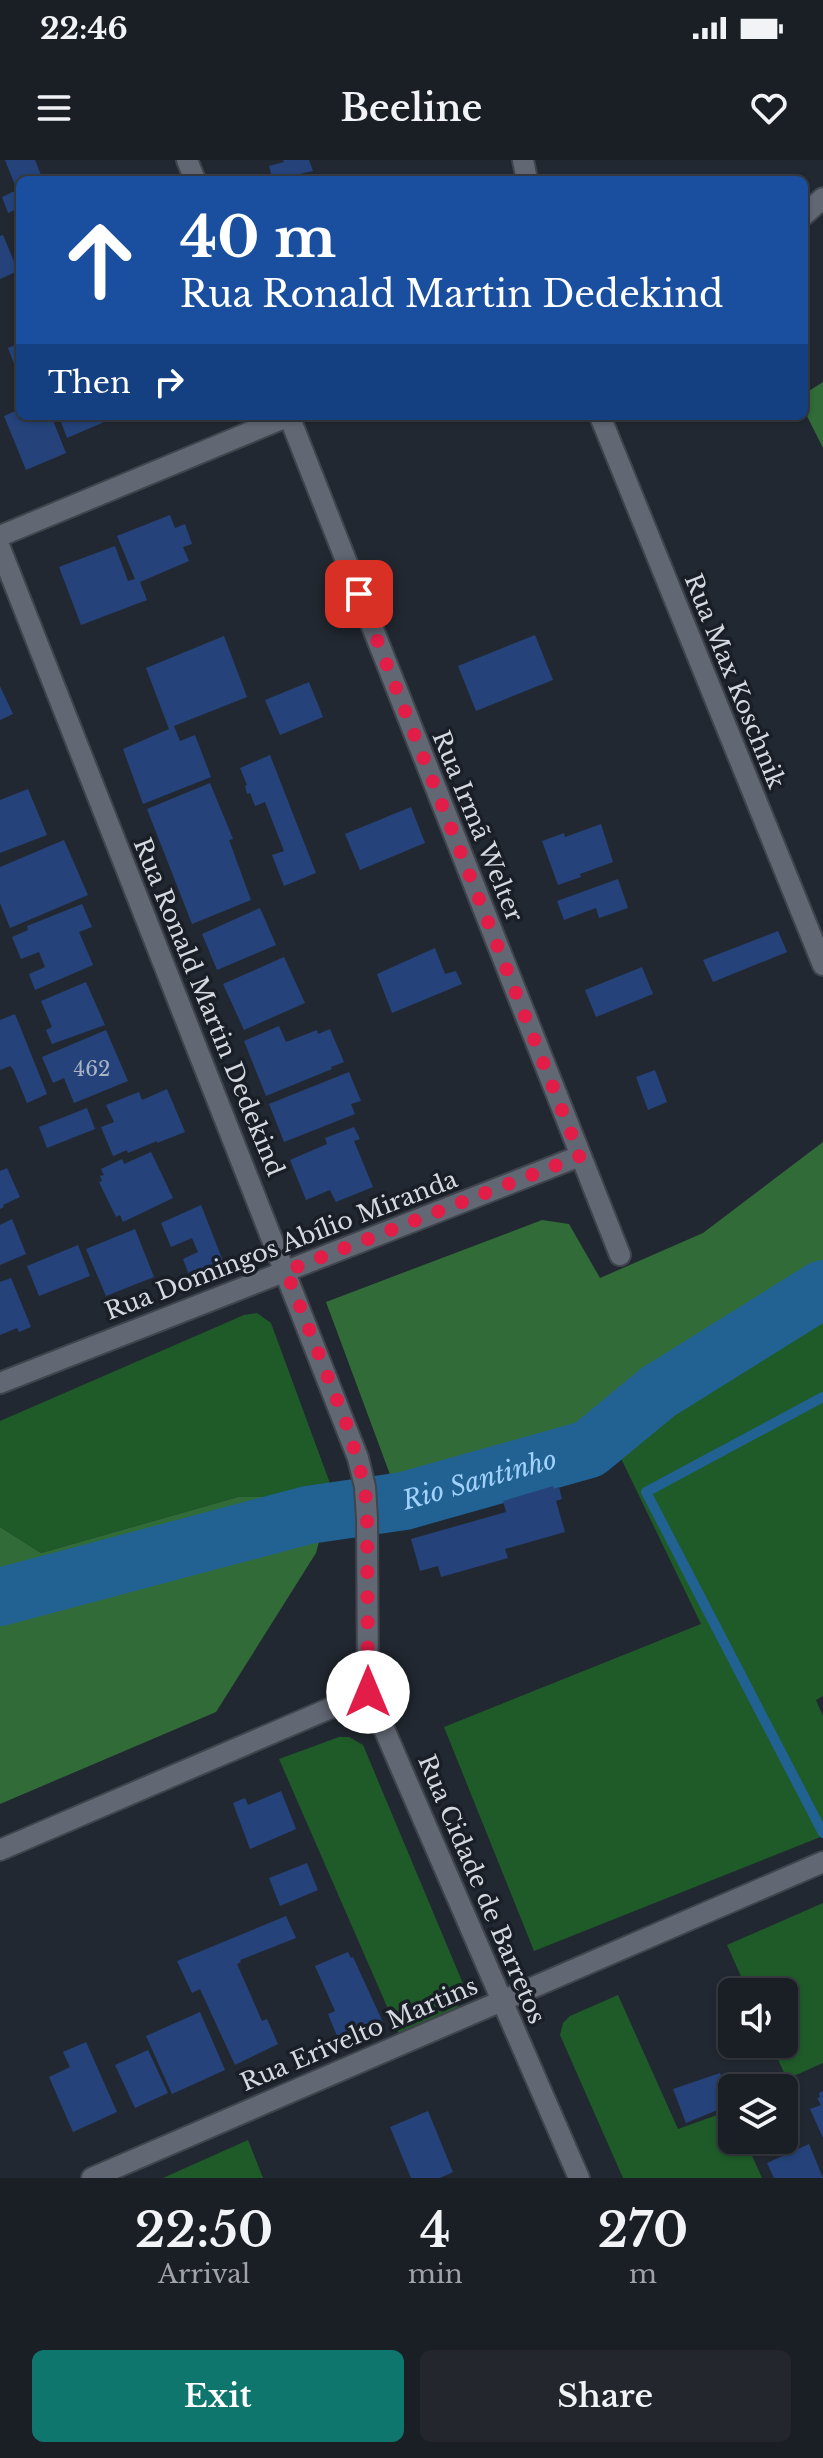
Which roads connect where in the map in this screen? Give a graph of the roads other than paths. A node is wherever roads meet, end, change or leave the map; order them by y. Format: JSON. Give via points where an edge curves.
{"nodes":[{"id":1,"x":823,"y":198,"type":"edge"},
{"id":2,"x":808,"y":211,"type":"edge"},
{"id":3,"x":279,"y":420,"type":"edge"},
{"id":4,"x":291,"y":420,"type":"edge"},
{"id":5,"x":602,"y":420,"type":"edge"},
{"id":6,"x":0,"y":536,"type":"edge"},
{"id":7,"x":0,"y":548,"type":"edge"},
{"id":8,"x":823,"y":965,"type":"edge"},
{"id":9,"x":580,"y":1156,"type":"junction"},
{"id":10,"x":620,"y":1255,"type":"dead end"},
{"id":11,"x":286,"y":1271,"type":"junction"},
{"id":12,"x":0,"y":1383,"type":"edge"},
{"id":13,"x":367,"y":1519,"type":"joint"},
{"id":14,"x":368,"y":1692,"type":"junction"},
{"id":15,"x":0,"y":1850,"type":"edge"},
{"id":16,"x":823,"y":1862,"type":"edge"},
{"id":17,"x":502,"y":2001,"type":"junction"},
{"id":18,"x":92,"y":2178,"type":"edge"},
{"id":19,"x":579,"y":2178,"type":"edge"}],
"edges":[{"from":1,"to":2,"type":"street"},
{"from":3,"to":6,"type":"street"},
{"from":4,"to":9,"type":"street","name":"Rua Irmã Welter"},
{"from":5,"to":8,"type":"street","name":"Rua Max Koschnik"},
{"from":7,"to":11,"type":"street","name":"Rua Ronald Martin Dedekind"},
{"from":9,"to":10,"type":"street","name":"Rua Irmã Welter"},
{"from":9,"to":11,"type":"street","name":"Rua Domingos Abílio Miranda"},
{"from":11,"to":12,"type":"street","name":"Rua Domingos Abílio Miranda"},
{"from":11,"to":13,"type":"street","name":"Rua Ronald Martin Dedekind","via":[[348,1428],[365,1487]]},
{"from":13,"to":14,"type":"street","name":"Rua Cidade de Barretos"},
{"from":14,"to":15,"type":"street"},
{"from":14,"to":17,"type":"street","name":"Rua Cidade de Barretos"},
{"from":16,"to":17,"type":"street","name":"Rua Erivelto Martins"},
{"from":17,"to":18,"type":"street","name":"Rua Erivelto Martins"},
{"from":17,"to":19,"type":"street","name":"Rua Cidade de Barretos"}]}
